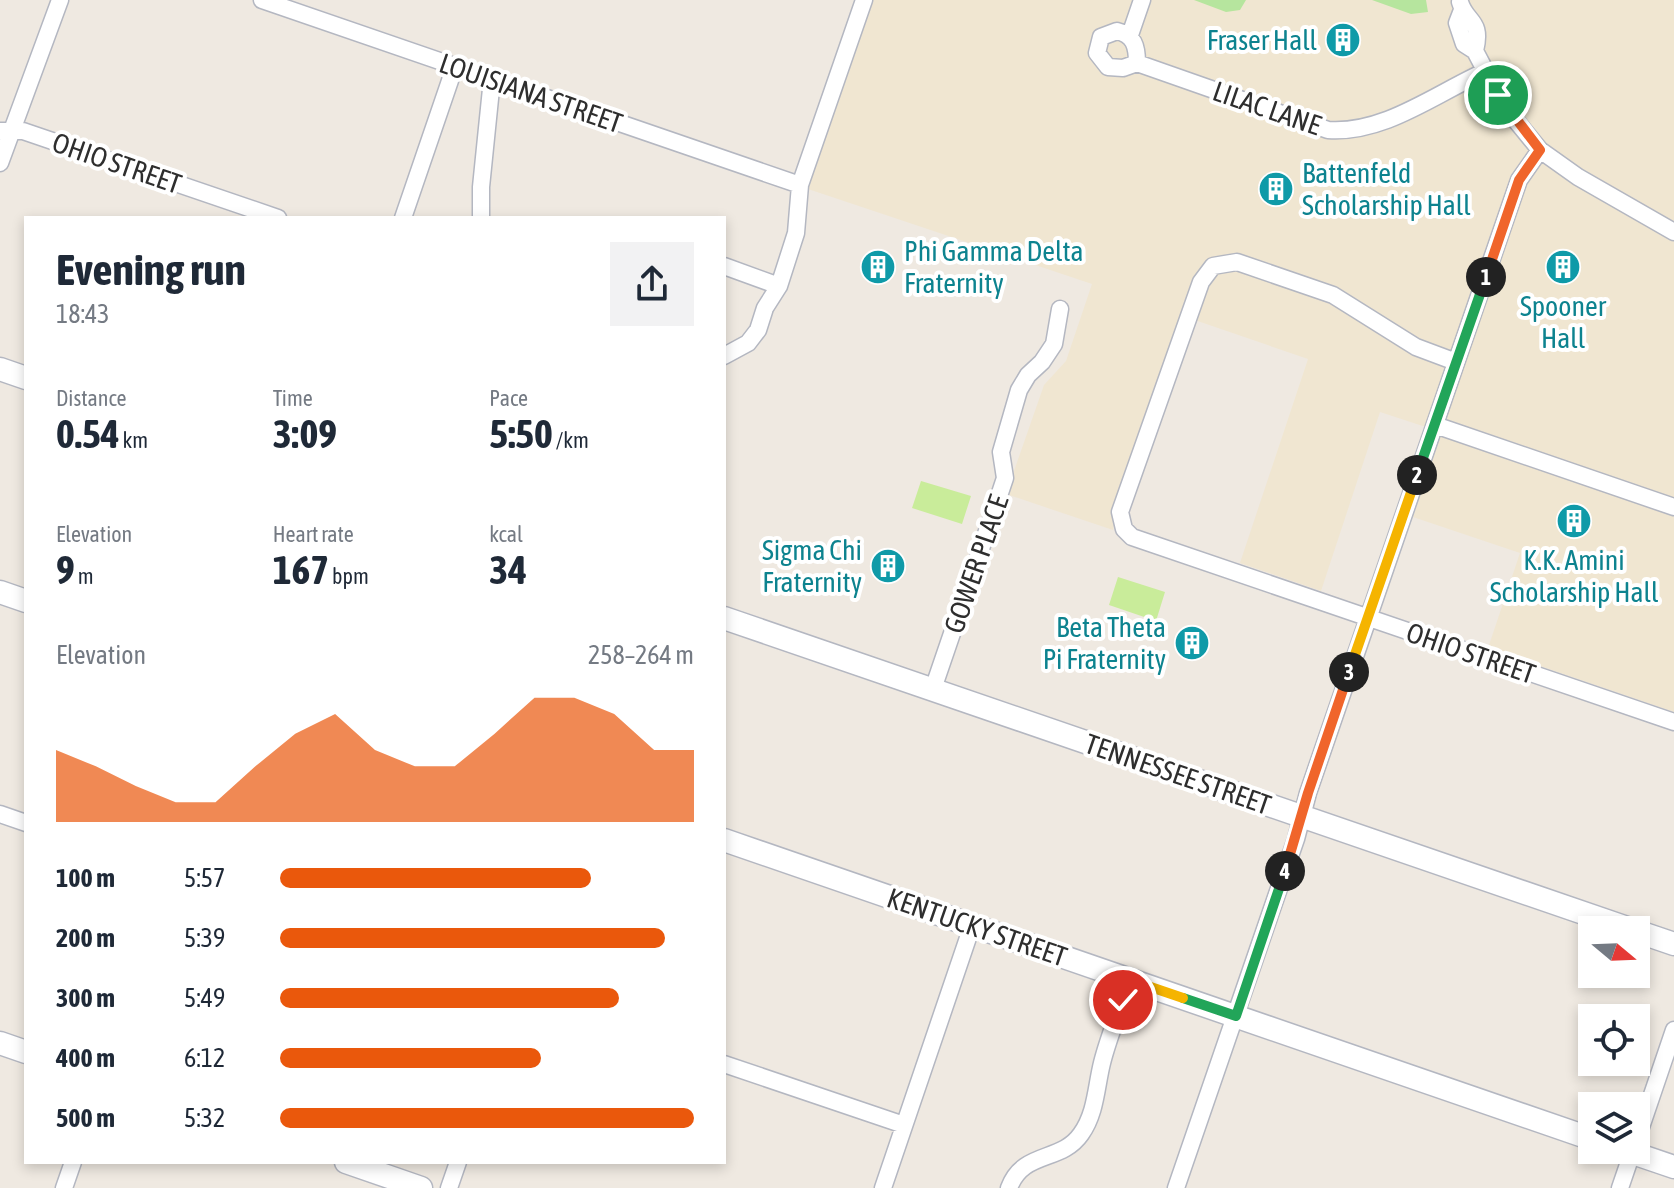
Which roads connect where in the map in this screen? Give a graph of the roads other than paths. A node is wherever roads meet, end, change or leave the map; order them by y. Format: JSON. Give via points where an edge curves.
{"nodes":[{"id":1,"x":60,"y":0,"type":"edge"},
{"id":2,"x":262,"y":0,"type":"edge"},
{"id":3,"x":864,"y":0,"type":"edge"},
{"id":4,"x":1142,"y":0,"type":"edge"},
{"id":5,"x":1461,"y":5,"type":"edge"},
{"id":6,"x":308,"y":7,"type":"edge"},
{"id":7,"x":1130,"y":35,"type":"junction"},
{"id":8,"x":1137,"y":63,"type":"junction"},
{"id":9,"x":455,"y":66,"type":"junction"},
{"id":10,"x":1484,"y":72,"type":"junction"},
{"id":11,"x":492,"y":79,"type":"junction"},
{"id":12,"x":6,"y":131,"type":"edge"},
{"id":13,"x":1540,"y":150,"type":"junction"},
{"id":14,"x":0,"y":163,"type":"edge"},
{"id":15,"x":800,"y":185,"type":"junction"},
{"id":16,"x":272,"y":216,"type":"edge"},
{"id":17,"x":404,"y":216,"type":"edge"},
{"id":18,"x":481,"y":216,"type":"edge"},
{"id":19,"x":1674,"y":232,"type":"edge"},
{"id":20,"x":726,"y":267,"type":"edge"},
{"id":21,"x":779,"y":286,"type":"junction"},
{"id":22,"x":1060,"y":309,"type":"dead end"},
{"id":23,"x":726,"y":355,"type":"edge"},
{"id":24,"x":1456,"y":362,"type":"junction"},
{"id":25,"x":0,"y":369,"type":"edge"},
{"id":26,"x":24,"y":377,"type":"edge"},
{"id":27,"x":1435,"y":425,"type":"junction"},
{"id":28,"x":1674,"y":507,"type":"edge"},
{"id":29,"x":0,"y":592,"type":"edge"},
{"id":30,"x":24,"y":600,"type":"edge"},
{"id":31,"x":1368,"y":618,"type":"junction"},
{"id":32,"x":726,"y":619,"type":"edge"},
{"id":33,"x":933,"y":689,"type":"junction"},
{"id":34,"x":1674,"y":722,"type":"edge"},
{"id":35,"x":0,"y":814,"type":"edge"},
{"id":36,"x":1301,"y":817,"type":"junction"},
{"id":37,"x":24,"y":822,"type":"edge"},
{"id":38,"x":726,"y":841,"type":"edge"},
{"id":39,"x":1590,"y":916,"type":"edge"},
{"id":40,"x":972,"y":926,"type":"junction"},
{"id":41,"x":1650,"y":936,"type":"edge"},
{"id":42,"x":1674,"y":944,"type":"edge"},
{"id":43,"x":1130,"y":980,"type":"junction"},
{"id":44,"x":1236,"y":1016,"type":"junction"},
{"id":45,"x":1674,"y":1030,"type":"edge"},
{"id":46,"x":0,"y":1043,"type":"edge"},
{"id":47,"x":24,"y":1051,"type":"edge"},
{"id":48,"x":726,"y":1065,"type":"edge"},
{"id":49,"x":1650,"y":1096,"type":"edge"},
{"id":50,"x":904,"y":1125,"type":"junction"},
{"id":51,"x":1578,"y":1134,"type":"edge"},
{"id":52,"x":1650,"y":1157,"type":"edge"},
{"id":53,"x":72,"y":1164,"type":"edge"},
{"id":54,"x":352,"y":1164,"type":"edge"},
{"id":55,"x":457,"y":1164,"type":"edge"},
{"id":56,"x":1627,"y":1164,"type":"edge"},
{"id":57,"x":1674,"y":1167,"type":"edge"},
{"id":58,"x":64,"y":1188,"type":"edge"},
{"id":59,"x":421,"y":1188,"type":"edge"},
{"id":60,"x":449,"y":1188,"type":"edge"},
{"id":61,"x":883,"y":1188,"type":"edge"},
{"id":62,"x":1009,"y":1188,"type":"edge"},
{"id":63,"x":1176,"y":1188,"type":"edge"},
{"id":64,"x":1620,"y":1188,"type":"edge"}],
"edges":[{"from":1,"to":12,"type":"street"},
{"from":2,"to":6,"type":"street","name":"LOUISIANA STREET"},
{"from":3,"to":15,"type":"street"},
{"from":4,"to":7,"type":"street"},
{"from":5,"to":10,"type":"street","via":[[1472,18],[1478,38],[1475,51]]},
{"from":6,"to":9,"type":"street","name":"LOUISIANA STREET"},
{"from":7,"to":8,"type":"street"},
{"from":7,"to":8,"type":"street","name":"LILAC LANE","via":[[1106,33],[1097,53],[1108,67]]},
{"from":8,"to":10,"type":"street","name":"LILAC LANE","via":[[1328,130],[1346,131],[1401,114]]},
{"from":9,"to":11,"type":"street","name":"LOUISIANA STREET"},
{"from":9,"to":17,"type":"street"},
{"from":10,"to":13,"type":"street"},
{"from":11,"to":15,"type":"street","name":"LOUISIANA STREET"},
{"from":11,"to":18,"type":"street"},
{"from":12,"to":14,"type":"street"},
{"from":12,"to":16,"type":"street","name":"OHIO STREET","via":[[23,131]]},
{"from":13,"to":19,"type":"street"},
{"from":13,"to":24,"type":"street","via":[[1519,180]]},
{"from":15,"to":21,"type":"street","via":[[796,233]]},
{"from":20,"to":21,"type":"street"},
{"from":21,"to":23,"type":"street","via":[[758,330],[748,343]]},
{"from":22,"to":33,"type":"street","name":"GOWER PLACE","via":[[1050,354],[1019,390],[1001,452],[1005,478]]},
{"from":24,"to":27,"type":"street"},
{"from":24,"to":31,"type":"street","name":"OHIO STREET","via":[[1416,347],[1333,295],[1237,262],[1220,263],[1206,273],[1120,512],[1132,537]]},
{"from":25,"to":26,"type":"main road"},
{"from":27,"to":28,"type":"street"},
{"from":27,"to":31,"type":"street"},
{"from":29,"to":30,"type":"main road"},
{"from":31,"to":34,"type":"street","name":"OHIO STREET"},
{"from":31,"to":36,"type":"street"},
{"from":32,"to":33,"type":"main road","name":"TENNESSEE STREET"},
{"from":33,"to":36,"type":"main road","name":"TENNESSEE STREET"},
{"from":35,"to":37,"type":"street"},
{"from":36,"to":39,"type":"main road","name":"TENNESSEE STREET"},
{"from":36,"to":44,"type":"street"},
{"from":38,"to":40,"type":"main road","name":"KENTUCKY STREET"},
{"from":40,"to":43,"type":"main road","name":"KENTUCKY STREET"},
{"from":40,"to":50,"type":"street"},
{"from":41,"to":42,"type":"main road","name":"TENNESSEE STREET"},
{"from":43,"to":44,"type":"main road","name":"KENTUCKY STREET"},
{"from":43,"to":62,"type":"street","via":[[1085,1129],[1070,1146],[1020,1168]]},
{"from":44,"to":51,"type":"main road","name":"KENTUCKY STREET"},
{"from":44,"to":63,"type":"street"},
{"from":45,"to":49,"type":"street"},
{"from":46,"to":47,"type":"main road"},
{"from":48,"to":50,"type":"street"},
{"from":50,"to":61,"type":"street"},
{"from":52,"to":57,"type":"main road"},
{"from":53,"to":58,"type":"street"},
{"from":54,"to":59,"type":"main road"},
{"from":55,"to":60,"type":"street"},
{"from":56,"to":64,"type":"street"}]}
